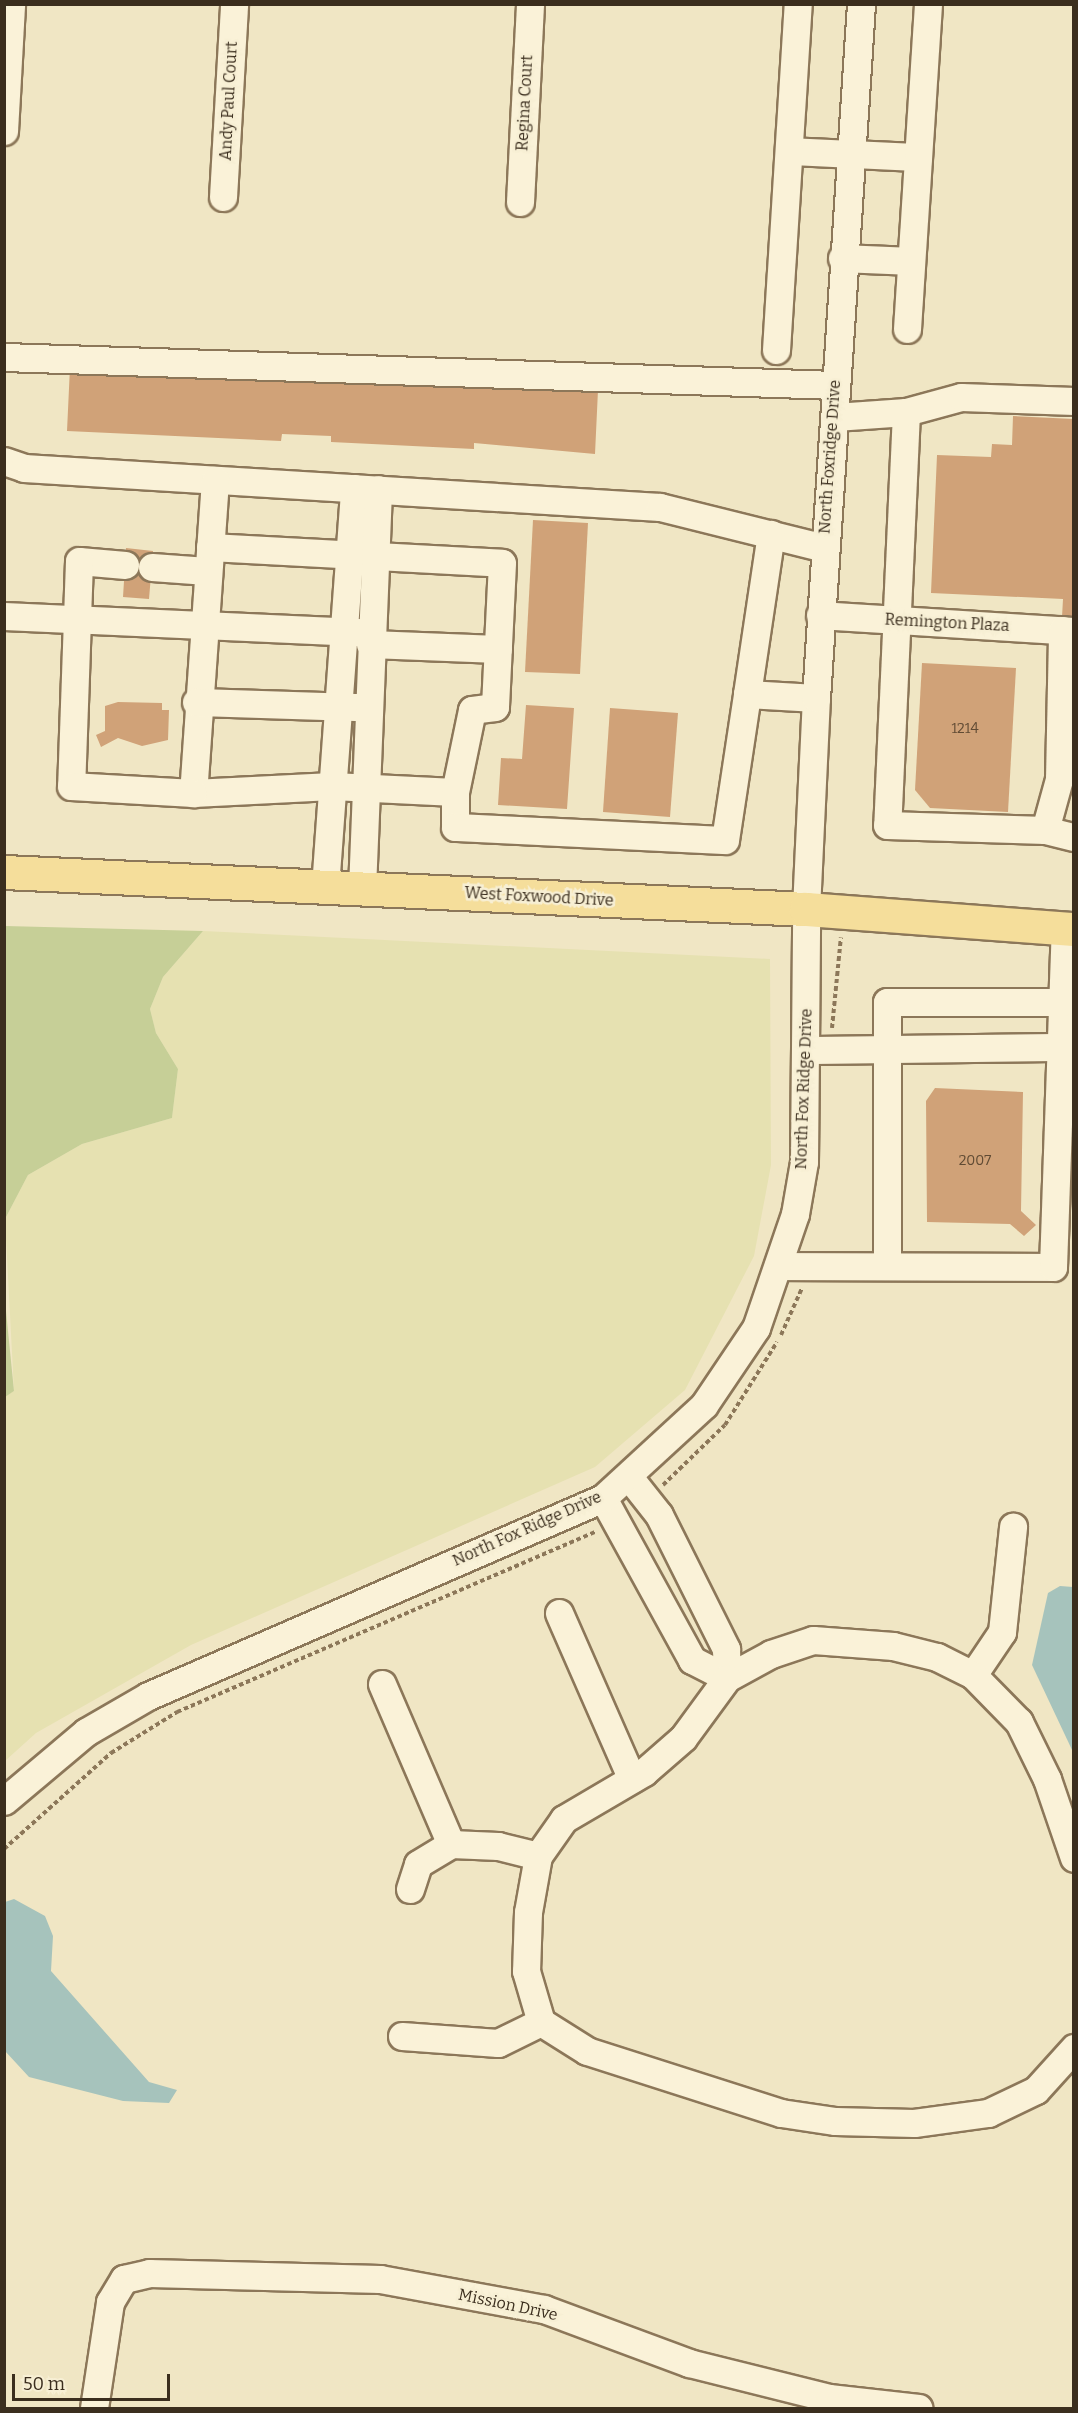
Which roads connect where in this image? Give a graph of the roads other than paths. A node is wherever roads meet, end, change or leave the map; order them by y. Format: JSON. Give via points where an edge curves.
{"nodes":[{"id":1,"x":11,"y":4,"type":"edge"},
{"id":2,"x":234,"y":4,"type":"edge"},
{"id":3,"x":530,"y":4,"type":"edge"},
{"id":4,"x":798,"y":4,"type":"edge"},
{"id":5,"x":861,"y":4,"type":"edge"},
{"id":6,"x":928,"y":4,"type":"edge"},
{"id":7,"x":4,"y":131,"type":"edge"},
{"id":8,"x":790,"y":151,"type":"junction"},
{"id":9,"x":850,"y":155,"type":"junction"},
{"id":10,"x":918,"y":157,"type":"junction"},
{"id":11,"x":224,"y":197,"type":"dead end"},
{"id":12,"x":520,"y":202,"type":"dead end"},
{"id":13,"x":842,"y":258,"type":"junction"},
{"id":14,"x":911,"y":261,"type":"junction"},
{"id":15,"x":906,"y":329,"type":"dead end"},
{"id":16,"x":776,"y":350,"type":"dead end"},
{"id":17,"x":4,"y":357,"type":"edge"},
{"id":18,"x":835,"y":385,"type":"junction"},
{"id":19,"x":1074,"y":401,"type":"edge"},
{"id":20,"x":906,"y":412,"type":"junction"},
{"id":21,"x":835,"y":417,"type":"junction"},
{"id":22,"x":4,"y":461,"type":"edge"},
{"id":23,"x":215,"y":480,"type":"junction"},
{"id":24,"x":366,"y":489,"type":"junction"},
{"id":25,"x":771,"y":534,"type":"junction"},
{"id":26,"x":824,"y":548,"type":"junction"},
{"id":27,"x":363,"y":556,"type":"junction"},
{"id":28,"x":208,"y":559,"type":"junction"},
{"id":29,"x":125,"y":565,"type":"dead end"},
{"id":30,"x":152,"y":567,"type":"dead end"},
{"id":31,"x":820,"y":615,"type":"junction"},
{"id":32,"x":4,"y":616,"type":"edge"},
{"id":33,"x":75,"y":619,"type":"junction"},
{"id":34,"x":896,"y":620,"type":"junction"},
{"id":35,"x":202,"y":625,"type":"junction"},
{"id":36,"x":1068,"y":630,"type":"edge"},
{"id":37,"x":362,"y":636,"type":"junction"},
{"id":38,"x":498,"y":649,"type":"junction"},
{"id":39,"x":747,"y":694,"type":"junction"},
{"id":40,"x":816,"y":698,"type":"junction"},
{"id":41,"x":196,"y":702,"type":"junction"},
{"id":42,"x":354,"y":707,"type":"junction"},
{"id":43,"x":333,"y":786,"type":"junction"},
{"id":44,"x":362,"y":787,"type":"junction"},
{"id":45,"x":455,"y":792,"type":"junction"},
{"id":46,"x":193,"y":793,"type":"junction"},
{"id":47,"x":1045,"y":830,"type":"junction"},
{"id":48,"x":1074,"y":837,"type":"edge"},
{"id":49,"x":4,"y":872,"type":"edge"},
{"id":50,"x":325,"y":887,"type":"junction"},
{"id":51,"x":362,"y":889,"type":"junction"},
{"id":52,"x":806,"y":909,"type":"junction"},
{"id":53,"x":1069,"y":929,"type":"edge"},
{"id":54,"x":1062,"y":1002,"type":"junction"},
{"id":55,"x":886,"y":1046,"type":"junction"},
{"id":56,"x":1061,"y":1047,"type":"junction"},
{"id":57,"x":818,"y":1048,"type":"junction"},
{"id":58,"x":778,"y":1266,"type":"junction"},
{"id":59,"x":887,"y":1266,"type":"junction"},
{"id":60,"x":629,"y":1477,"type":"junction"},
{"id":61,"x":610,"y":1508,"type":"junction"},
{"id":62,"x":1013,"y":1527,"type":"dead end"},
{"id":63,"x":559,"y":1613,"type":"dead end"},
{"id":64,"x":973,"y":1675,"type":"junction"},
{"id":65,"x":727,"y":1678,"type":"junction"},
{"id":66,"x":382,"y":1684,"type":"dead end"},
{"id":67,"x":632,"y":1779,"type":"junction"},
{"id":68,"x":4,"y":1801,"type":"edge"},
{"id":69,"x":451,"y":1844,"type":"junction"},
{"id":70,"x":538,"y":1856,"type":"junction"},
{"id":71,"x":1074,"y":1858,"type":"edge"},
{"id":72,"x":410,"y":1889,"type":"dead end"},
{"id":73,"x":541,"y":2022,"type":"junction"},
{"id":74,"x":402,"y":2036,"type":"dead end"},
{"id":75,"x":1074,"y":2048,"type":"edge"},
{"id":76,"x":94,"y":2409,"type":"edge"},
{"id":77,"x":918,"y":2409,"type":"edge"}],
"edges":[{"from":1,"to":7,"type":"street"},
{"from":2,"to":11,"type":"street","name":"Andy Paul Court"},
{"from":3,"to":12,"type":"street","name":"Regina Court"},
{"from":4,"to":8,"type":"street"},
{"from":5,"to":9,"type":"street","name":"North Foxridge Drive"},
{"from":6,"to":10,"type":"street"},
{"from":8,"to":9,"type":"street"},
{"from":8,"to":16,"type":"street"},
{"from":9,"to":10,"type":"street"},
{"from":9,"to":13,"type":"street","name":"North Foxridge Drive"},
{"from":10,"to":14,"type":"street"},
{"from":13,"to":14,"type":"street"},
{"from":13,"to":18,"type":"street","name":"North Foxridge Drive"},
{"from":14,"to":15,"type":"street"},
{"from":17,"to":18,"type":"street"},
{"from":18,"to":21,"type":"street","name":"North Foxridge Drive"},
{"from":19,"to":20,"type":"street","via":[[961,397]]},
{"from":20,"to":21,"type":"street"},
{"from":20,"to":34,"type":"street"},
{"from":21,"to":26,"type":"street","name":"North Foxridge Drive"},
{"from":22,"to":23,"type":"street","via":[[24,468]]},
{"from":23,"to":24,"type":"street"},
{"from":23,"to":28,"type":"street"},
{"from":24,"to":25,"type":"street","via":[[660,507]]},
{"from":24,"to":27,"type":"street"},
{"from":25,"to":26,"type":"street"},
{"from":25,"to":39,"type":"street"},
{"from":26,"to":31,"type":"street","name":"North Foxridge Drive"},
{"from":27,"to":28,"type":"street"},
{"from":27,"to":37,"type":"street"},
{"from":27,"to":38,"type":"street","via":[[502,563]]},
{"from":28,"to":30,"type":"street"},
{"from":28,"to":35,"type":"street"},
{"from":29,"to":33,"type":"street","via":[[79,561]]},
{"from":31,"to":34,"type":"street","name":"Remington Plaza"},
{"from":31,"to":40,"type":"street","name":"North Foxridge Drive"},
{"from":32,"to":33,"type":"street"},
{"from":33,"to":35,"type":"street"},
{"from":33,"to":46,"type":"street","via":[[71,786]]},
{"from":34,"to":36,"type":"street","name":"Remington Plaza"},
{"from":34,"to":47,"type":"street","via":[[887,825]]},
{"from":35,"to":37,"type":"street"},
{"from":35,"to":41,"type":"street"},
{"from":36,"to":47,"type":"street","via":[[1059,779]]},
{"from":37,"to":38,"type":"street"},
{"from":37,"to":42,"type":"street"},
{"from":38,"to":45,"type":"street","via":[[495,707],[472,710]]},
{"from":39,"to":40,"type":"street"},
{"from":39,"to":45,"type":"street","via":[[725,840],[455,827]]},
{"from":40,"to":52,"type":"street","name":"North Foxridge Drive"},
{"from":41,"to":42,"type":"street"},
{"from":41,"to":46,"type":"street"},
{"from":42,"to":43,"type":"street"},
{"from":42,"to":44,"type":"street"},
{"from":43,"to":44,"type":"street"},
{"from":43,"to":46,"type":"street"},
{"from":43,"to":50,"type":"street"},
{"from":44,"to":45,"type":"street"},
{"from":44,"to":51,"type":"street"},
{"from":47,"to":48,"type":"street"},
{"from":49,"to":50,"type":"main road","name":"West Foxwood Drive"},
{"from":50,"to":51,"type":"main road","name":"West Foxwood Drive"},
{"from":51,"to":52,"type":"main road","name":"West Foxwood Drive"},
{"from":52,"to":53,"type":"main road","name":"West Foxwood Drive"},
{"from":52,"to":57,"type":"street","name":"North Fox Ridge Drive"},
{"from":53,"to":54,"type":"street"},
{"from":54,"to":55,"type":"street","via":[[887,1002]]},
{"from":54,"to":56,"type":"street"},
{"from":55,"to":56,"type":"street"},
{"from":55,"to":57,"type":"street"},
{"from":55,"to":59,"type":"street"},
{"from":56,"to":59,"type":"street","via":[[1053,1267]]},
{"from":57,"to":58,"type":"street","name":"North Fox Ridge Drive","via":[[804,1162]]},
{"from":58,"to":59,"type":"street"},
{"from":58,"to":60,"type":"street","name":"North Fox Ridge Drive","via":[[756,1328],[733,1366],[704,1405]]},
{"from":60,"to":61,"type":"street","name":"North Fox Ridge Drive"},
{"from":60,"to":65,"type":"street","via":[[645,1498],[726,1649]]},
{"from":61,"to":65,"type":"street","via":[[692,1660]]},
{"from":61,"to":68,"type":"street","name":"North Fox Ridge Drive","via":[[148,1696],[86,1731]]},
{"from":62,"to":64,"type":"street","via":[[1002,1632]]},
{"from":63,"to":67,"type":"street"},
{"from":64,"to":65,"type":"street","via":[[937,1657],[849,1639],[813,1640],[771,1654]]},
{"from":64,"to":71,"type":"street","via":[[1018,1722],[1047,1779]]},
{"from":65,"to":67,"type":"street","via":[[683,1738]]},
{"from":66,"to":69,"type":"street"},
{"from":67,"to":70,"type":"street","via":[[564,1820]]},
{"from":69,"to":70,"type":"street","via":[[498,1846]]},
{"from":69,"to":72,"type":"street","via":[[418,1864]]},
{"from":70,"to":73,"type":"street","via":[[528,1912],[526,1971]]},
{"from":73,"to":74,"type":"street","via":[[498,2043]]},
{"from":73,"to":75,"type":"street","via":[[586,2051],[781,2113],[835,2121],[914,2123],[988,2113],[1036,2091]]},
{"from":76,"to":77,"type":"street","name":"Mission Drive","via":[[110,2302],[124,2279],[149,2273],[380,2279],[544,2309],[689,2363],[829,2398]]}]}
